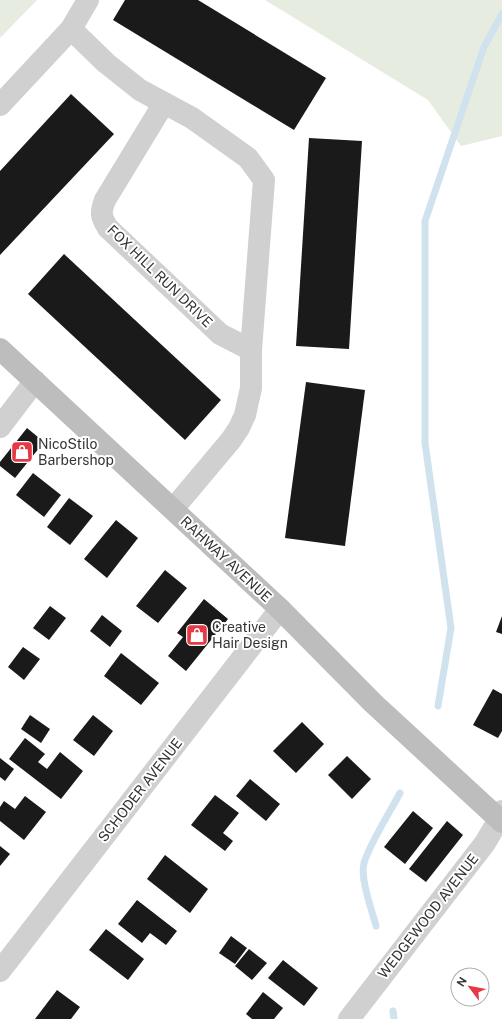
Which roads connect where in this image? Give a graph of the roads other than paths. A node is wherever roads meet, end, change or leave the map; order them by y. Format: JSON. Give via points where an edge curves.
{"nodes":[{"id":1,"x":88,"y":0,"type":"edge"},
{"id":2,"x":71,"y":29,"type":"junction"},
{"id":3,"x":164,"y":103,"type":"junction"},
{"id":4,"x":0,"y":105,"type":"edge"},
{"id":5,"x":0,"y":349,"type":"edge"},
{"id":6,"x":250,"y":350,"type":"junction"},
{"id":7,"x":35,"y":381,"type":"junction"},
{"id":8,"x":0,"y":427,"type":"edge"},
{"id":9,"x":173,"y":509,"type":"junction"},
{"id":10,"x":280,"y":609,"type":"junction"},
{"id":11,"x":501,"y":817,"type":"edge"},
{"id":12,"x":0,"y":971,"type":"edge"},
{"id":13,"x":349,"y":1019,"type":"edge"}],
"edges":[{"from":1,"to":2,"type":"street"},
{"from":2,"to":3,"type":"street","via":[[106,63],[140,90]]},
{"from":2,"to":4,"type":"street"},
{"from":3,"to":6,"type":"street","via":[[192,118],[248,158],[264,180]]},
{"from":3,"to":6,"type":"street","name":"FOX HILL RUN DRIVE","via":[[105,200],[101,211],[102,219],[108,228],[220,334]]},
{"from":5,"to":7,"type":"street","name":"RAHWAY AVENUE"},
{"from":6,"to":9,"type":"street","via":[[251,388],[249,402],[239,428],[214,462]]},
{"from":7,"to":8,"type":"street"},
{"from":7,"to":9,"type":"street","name":"RAHWAY AVENUE"},
{"from":9,"to":10,"type":"street","name":"RAHWAY AVENUE"},
{"from":10,"to":11,"type":"street","name":"RAHWAY AVENUE","via":[[373,703]]},
{"from":10,"to":12,"type":"street","name":"SCHODER AVENUE"},
{"from":11,"to":13,"type":"street","name":"WEDGEWOOD AVENUE","via":[[485,843]]}]}
